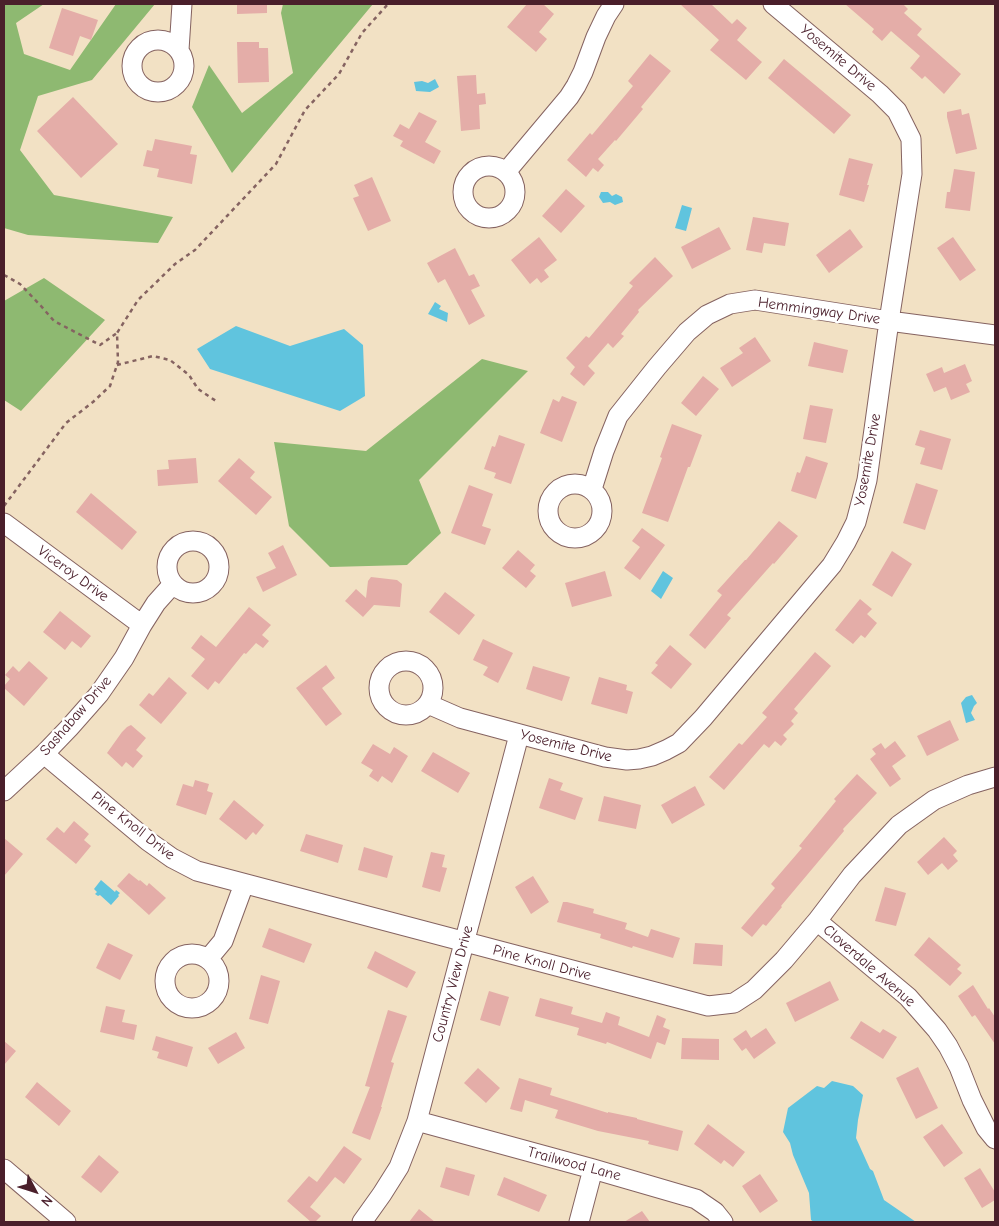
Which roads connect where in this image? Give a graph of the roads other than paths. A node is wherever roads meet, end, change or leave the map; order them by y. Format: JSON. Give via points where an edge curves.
{"nodes":[{"id":1,"x":182,"y":4,"type":"edge"},
{"id":2,"x":614,"y":4,"type":"edge"},
{"id":3,"x":773,"y":4,"type":"edge"},
{"id":4,"x":179,"y":50,"type":"dead end"},
{"id":5,"x":506,"y":172,"type":"dead end"},
{"id":6,"x":889,"y":321,"type":"junction"},
{"id":7,"x":995,"y":336,"type":"edge"},
{"id":8,"x":592,"y":489,"type":"dead end"},
{"id":9,"x":4,"y":523,"type":"edge"},
{"id":10,"x":173,"y":584,"type":"dead end"},
{"id":11,"x":142,"y":625,"type":"junction"},
{"id":12,"x":428,"y":704,"type":"dead end"},
{"id":13,"x":520,"y":735,"type":"junction"},
{"id":14,"x":44,"y":754,"type":"junction"},
{"id":15,"x":995,"y":777,"type":"edge"},
{"id":16,"x":4,"y":791,"type":"edge"},
{"id":17,"x":244,"y":884,"type":"junction"},
{"id":18,"x":817,"y":921,"type":"junction"},
{"id":19,"x":465,"y":942,"type":"junction"},
{"id":20,"x":208,"y":959,"type":"dead end"},
{"id":21,"x":417,"y":1121,"type":"junction"},
{"id":22,"x":995,"y":1140,"type":"edge"},
{"id":23,"x":593,"y":1168,"type":"junction"},
{"id":24,"x":4,"y":1170,"type":"edge"},
{"id":25,"x":66,"y":1222,"type":"edge"},
{"id":26,"x":362,"y":1222,"type":"edge"},
{"id":27,"x":579,"y":1222,"type":"edge"},
{"id":28,"x":723,"y":1222,"type":"edge"}],
"edges":[{"from":1,"to":4,"type":"street"},
{"from":2,"to":5,"type":"street","via":[[569,97]]},
{"from":3,"to":6,"type":"street","name":"Yosemite Drive","via":[[886,100],[897,111],[911,138],[912,174]]},
{"from":6,"to":7,"type":"street","name":"Hemmingway Drive"},
{"from":6,"to":8,"type":"street","name":"Hemmingway Drive","via":[[755,300],[730,304],[707,315],[687,332],[618,416]]},
{"from":6,"to":13,"type":"street","name":"Yosemite Drive","via":[[867,480],[856,522],[832,565],[704,718],[678,743],[639,759],[605,757]]},
{"from":9,"to":11,"type":"street","name":"Viceroy Drive"},
{"from":10,"to":11,"type":"street","name":"Sashabaw Drive"},
{"from":11,"to":14,"type":"street","name":"Sashabaw Drive","via":[[99,694]]},
{"from":12,"to":13,"type":"street","name":"Yosemite Drive","via":[[460,718]]},
{"from":13,"to":19,"type":"street","name":"Country View Drive"},
{"from":14,"to":16,"type":"street","name":"Sashabaw Drive"},
{"from":14,"to":17,"type":"street","name":"Pine Knoll Drive","via":[[172,858],[197,871]]},
{"from":15,"to":18,"type":"street","name":"Pine Knoll Drive","via":[[934,800],[899,825],[852,875]]},
{"from":17,"to":19,"type":"street","name":"Pine Knoll Drive"},
{"from":17,"to":20,"type":"street","via":[[222,941]]},
{"from":18,"to":19,"type":"street","name":"Pine Knoll Drive","via":[[754,990],[734,1003],[708,1006]]},
{"from":18,"to":22,"type":"street","name":"Cloverdale Avenue","via":[[908,997],[937,1030]]},
{"from":19,"to":21,"type":"street","name":"Country View Drive"},
{"from":21,"to":23,"type":"street","name":"Trailwood Lane"},
{"from":21,"to":26,"type":"street","name":"Country View Drive","via":[[399,1167]]},
{"from":23,"to":27,"type":"street"},
{"from":23,"to":28,"type":"street","name":"Trailwood Lane","via":[[696,1199]]},
{"from":24,"to":25,"type":"street"}]}
